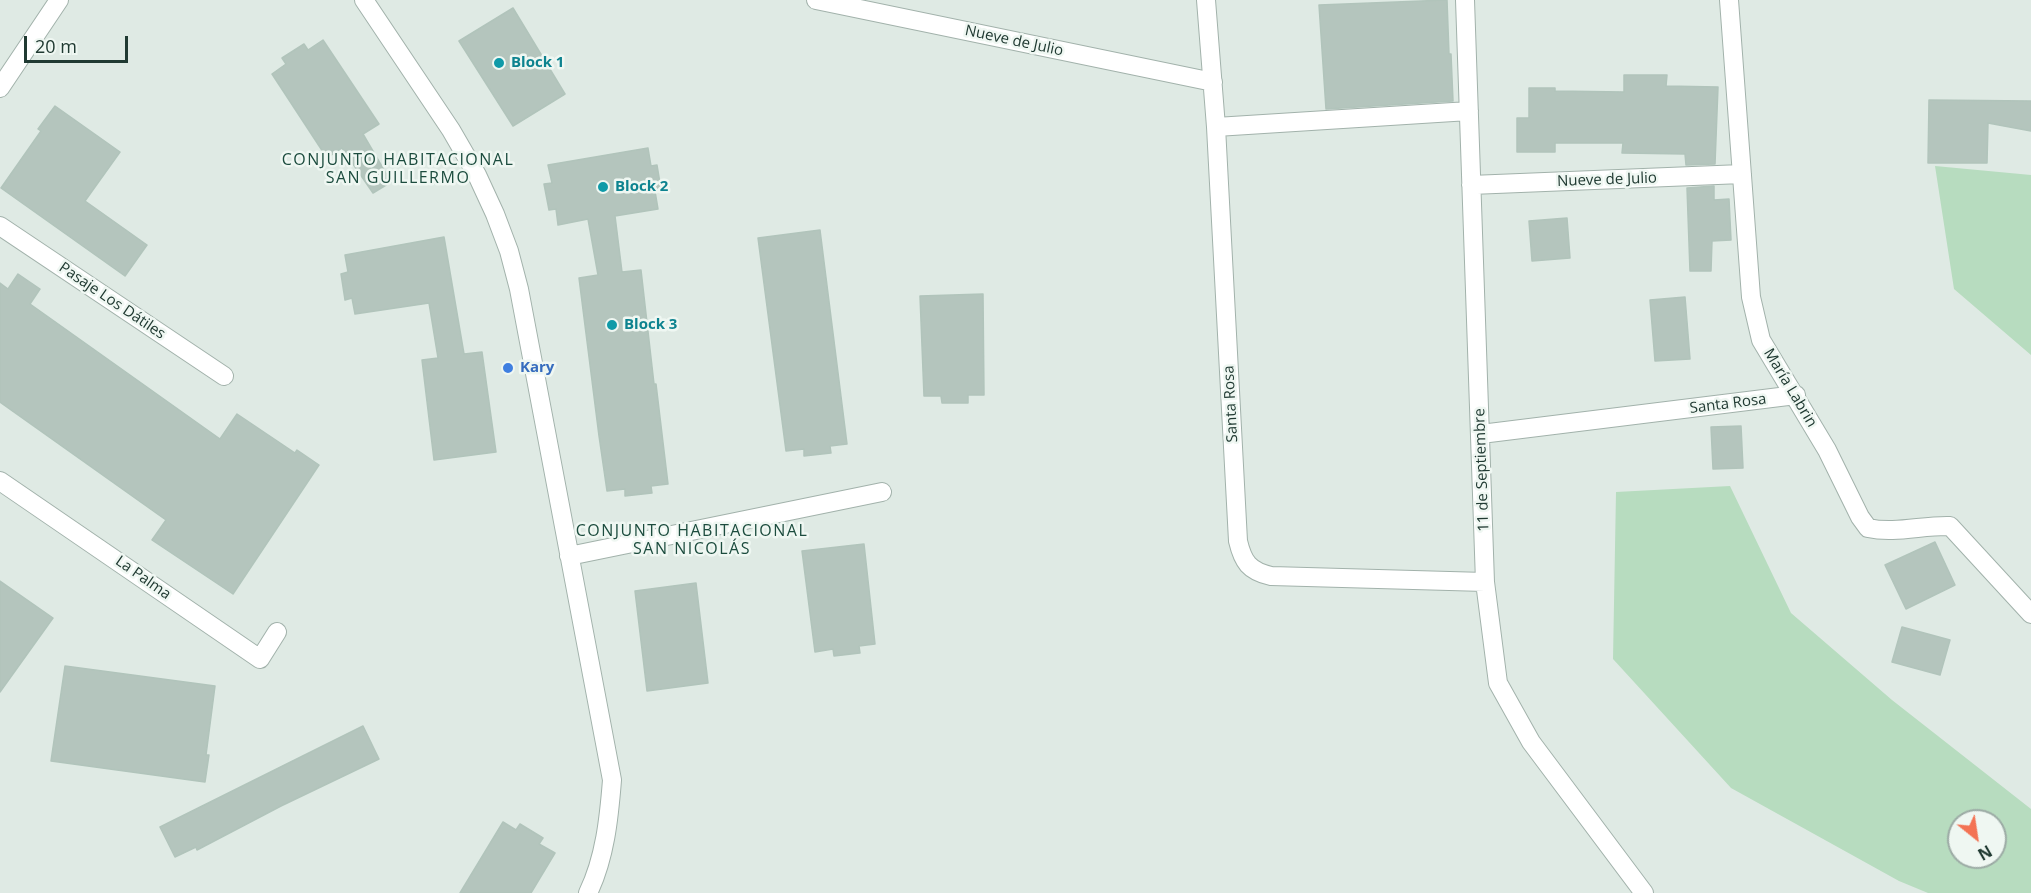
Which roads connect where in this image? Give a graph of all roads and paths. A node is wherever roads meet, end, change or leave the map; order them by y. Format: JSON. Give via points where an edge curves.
{"nodes":[{"id":1,"x":60,"y":0,"type":"edge"},
{"id":2,"x":364,"y":0,"type":"edge"},
{"id":3,"x":816,"y":0,"type":"edge"},
{"id":4,"x":1206,"y":0,"type":"edge"},
{"id":5,"x":1465,"y":0,"type":"edge"},
{"id":6,"x":1729,"y":0,"type":"edge"},
{"id":7,"x":1213,"y":82,"type":"junction"},
{"id":8,"x":0,"y":88,"type":"edge"},
{"id":9,"x":1469,"y":111,"type":"junction"},
{"id":10,"x":1216,"y":126,"type":"junction"},
{"id":11,"x":1743,"y":174,"type":"junction"},
{"id":12,"x":1472,"y":186,"type":"junction"},
{"id":13,"x":0,"y":226,"type":"edge"},
{"id":14,"x":224,"y":376,"type":"dead end"},
{"id":15,"x":1796,"y":395,"type":"junction"},
{"id":16,"x":1480,"y":434,"type":"junction"},
{"id":17,"x":0,"y":481,"type":"edge"},
{"id":18,"x":882,"y":492,"type":"dead end"},
{"id":19,"x":569,"y":556,"type":"junction"},
{"id":20,"x":1485,"y":582,"type":"junction"},
{"id":21,"x":2031,"y":614,"type":"edge"},
{"id":22,"x":277,"y":633,"type":"dead end"},
{"id":23,"x":588,"y":893,"type":"edge"},
{"id":24,"x":1644,"y":893,"type":"edge"}],
"edges":[{"from":1,"to":8,"type":"street"},
{"from":2,"to":19,"type":"street","via":[[451,130],[499,224],[519,289]]},
{"from":3,"to":7,"type":"street","name":"Nueve de Julio"},
{"from":4,"to":7,"type":"street","name":"Santa Rosa"},
{"from":5,"to":9,"type":"street","name":"11 de Septiembre"},
{"from":6,"to":11,"type":"street","name":"María Labrin"},
{"from":7,"to":10,"type":"street","name":"Santa Rosa"},
{"from":9,"to":10,"type":"street"},
{"from":9,"to":12,"type":"street","name":"11 de Septiembre"},
{"from":10,"to":20,"type":"street","name":"Santa Rosa","via":[[1241,556],[1257,573],[1271,576]]},
{"from":11,"to":12,"type":"street","name":"Nueve de Julio"},
{"from":11,"to":15,"type":"street","name":"María Labrin","via":[[1751,297],[1761,340]]},
{"from":12,"to":16,"type":"street","name":"11 de Septiembre"},
{"from":13,"to":14,"type":"street","name":"Pasaje Los Dátiles"},
{"from":15,"to":16,"type":"street","name":"Santa Rosa"},
{"from":15,"to":21,"type":"street","name":"María Labrin","via":[[1868,528],[1883,532],[1950,526]]},
{"from":16,"to":20,"type":"street","name":"11 de Septiembre"},
{"from":17,"to":22,"type":"street","name":"La Palma","via":[[260,659]]},
{"from":18,"to":19,"type":"street"},
{"from":19,"to":23,"type":"street","via":[[612,780],[602,854]]},
{"from":20,"to":24,"type":"street","name":"11 de Septiembre","via":[[1498,683],[1531,742]]}]}
